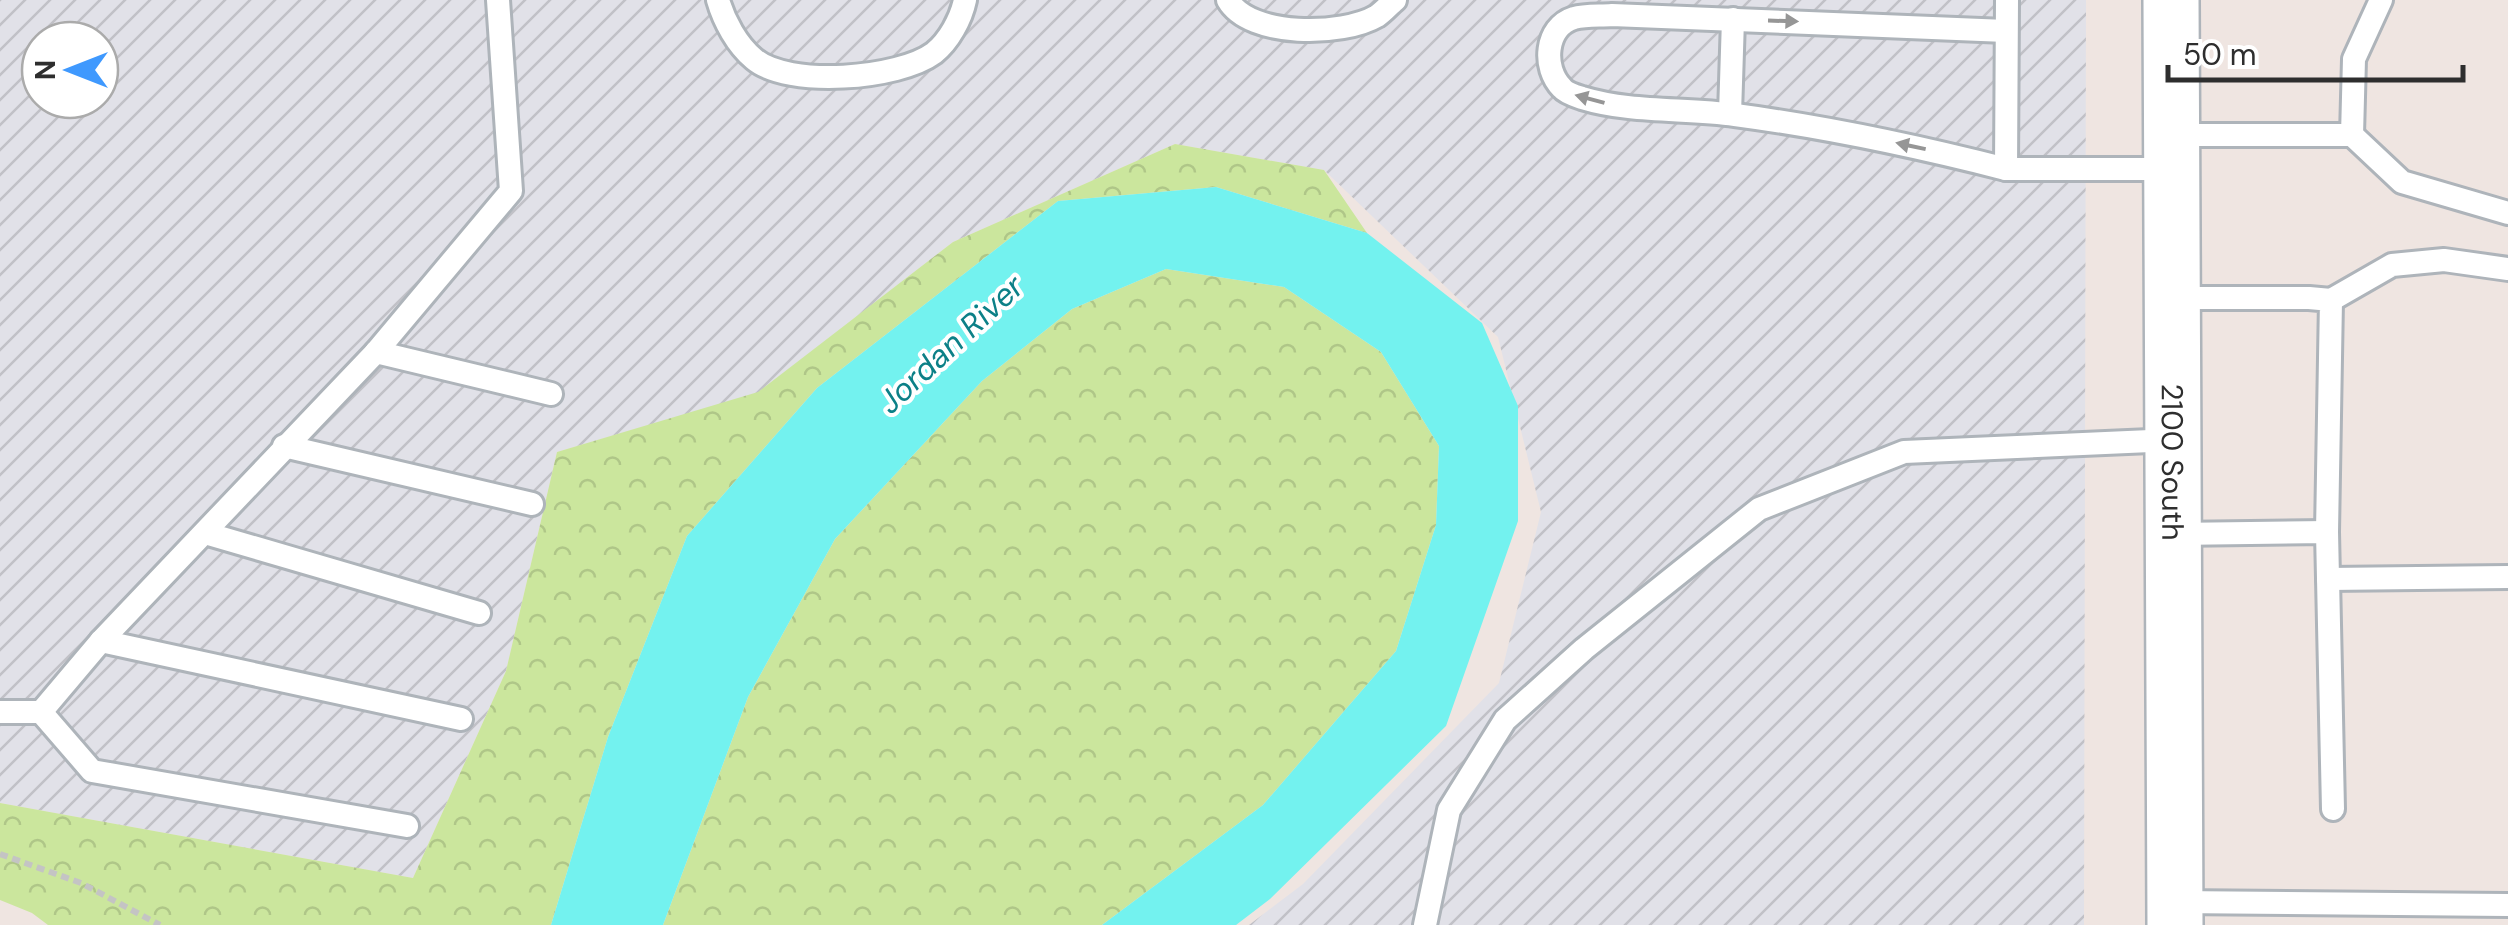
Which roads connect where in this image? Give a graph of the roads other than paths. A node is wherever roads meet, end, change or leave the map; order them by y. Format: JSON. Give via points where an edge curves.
{"nodes":[{"id":1,"x":498,"y":0,"type":"edge"},
{"id":2,"x":718,"y":0,"type":"edge"},
{"id":3,"x":965,"y":0,"type":"edge"},
{"id":4,"x":1228,"y":0,"type":"edge"},
{"id":5,"x":1395,"y":0,"type":"edge"},
{"id":6,"x":2007,"y":0,"type":"edge"},
{"id":7,"x":2170,"y":0,"type":"edge"},
{"id":8,"x":2381,"y":0,"type":"edge"},
{"id":9,"x":1732,"y":19,"type":"junction"},
{"id":10,"x":2006,"y":30,"type":"junction"},
{"id":11,"x":1730,"y":114,"type":"junction"},
{"id":12,"x":2352,"y":135,"type":"junction"},
{"id":13,"x":2171,"y":152,"type":"junction"},
{"id":14,"x":2006,"y":169,"type":"junction"},
{"id":15,"x":2508,"y":213,"type":"edge"},
{"id":16,"x":2508,"y":269,"type":"edge"},
{"id":17,"x":2171,"y":298,"type":"junction"},
{"id":18,"x":2331,"y":300,"type":"junction"},
{"id":19,"x":376,"y":352,"type":"junction"},
{"id":20,"x":551,"y":394,"type":"dead end"},
{"id":21,"x":2173,"y":440,"type":"junction"},
{"id":22,"x":284,"y":446,"type":"junction"},
{"id":23,"x":532,"y":504,"type":"dead end"},
{"id":24,"x":2327,"y":532,"type":"junction"},
{"id":25,"x":205,"y":533,"type":"junction"},
{"id":26,"x":2174,"y":534,"type":"junction"},
{"id":27,"x":2508,"y":577,"type":"edge"},
{"id":28,"x":2328,"y":579,"type":"junction"},
{"id":29,"x":479,"y":613,"type":"dead end"},
{"id":30,"x":101,"y":641,"type":"junction"},
{"id":31,"x":0,"y":712,"type":"edge"},
{"id":32,"x":41,"y":712,"type":"junction"},
{"id":33,"x":462,"y":718,"type":"dead end"},
{"id":34,"x":2334,"y":809,"type":"dead end"},
{"id":35,"x":407,"y":826,"type":"dead end"},
{"id":36,"x":2508,"y":905,"type":"edge"},
{"id":37,"x":2175,"y":914,"type":"edge"},
{"id":38,"x":1425,"y":925,"type":"edge"}],
"edges":[{"from":1,"to":19,"type":"lane","via":[[510,191]]},
{"from":2,"to":3,"type":"lane","via":[[755,60],[779,72],[831,76],[906,67],[934,52],[952,32]]},
{"from":4,"to":5,"type":"lane","via":[[1253,22],[1312,30],[1352,25]]},
{"from":6,"to":10,"type":"lane"},
{"from":7,"to":13,"type":"street","name":"2100 South"},
{"from":8,"to":12,"type":"lane","via":[[2354,59]]},
{"from":9,"to":10,"type":"lane","one_way":true},
{"from":9,"to":11,"type":"lane"},
{"from":11,"to":9,"type":"lane","one_way":true,"via":[[1580,98],[1563,90],[1548,47],[1556,29],[1573,18]]},
{"from":10,"to":14,"type":"lane"},
{"from":14,"to":11,"type":"lane","one_way":true},
{"from":12,"to":13,"type":"lane"},
{"from":12,"to":15,"type":"lane","via":[[2402,182]]},
{"from":13,"to":14,"type":"lane"},
{"from":13,"to":17,"type":"street","name":"2100 South"},
{"from":16,"to":18,"type":"lane","via":[[2444,260],[2392,265]]},
{"from":17,"to":18,"type":"lane"},
{"from":17,"to":21,"type":"street","name":"2100 South"},
{"from":18,"to":24,"type":"lane"},
{"from":19,"to":20,"type":"lane"},
{"from":19,"to":22,"type":"lane"},
{"from":21,"to":26,"type":"street","name":"2100 South"},
{"from":21,"to":38,"type":"lane","via":[[1904,452],[1760,509],[1504,720],[1450,810]]},
{"from":22,"to":23,"type":"lane"},
{"from":22,"to":25,"type":"lane"},
{"from":24,"to":26,"type":"lane"},
{"from":24,"to":28,"type":"lane"},
{"from":25,"to":29,"type":"lane"},
{"from":25,"to":30,"type":"lane"},
{"from":26,"to":37,"type":"street","name":"2100 South"},
{"from":27,"to":28,"type":"lane"},
{"from":28,"to":34,"type":"lane"},
{"from":30,"to":32,"type":"lane"},
{"from":30,"to":33,"type":"lane"},
{"from":31,"to":32,"type":"lane"},
{"from":32,"to":35,"type":"lane","via":[[92,771]]},
{"from":36,"to":37,"type":"lane"}]}
